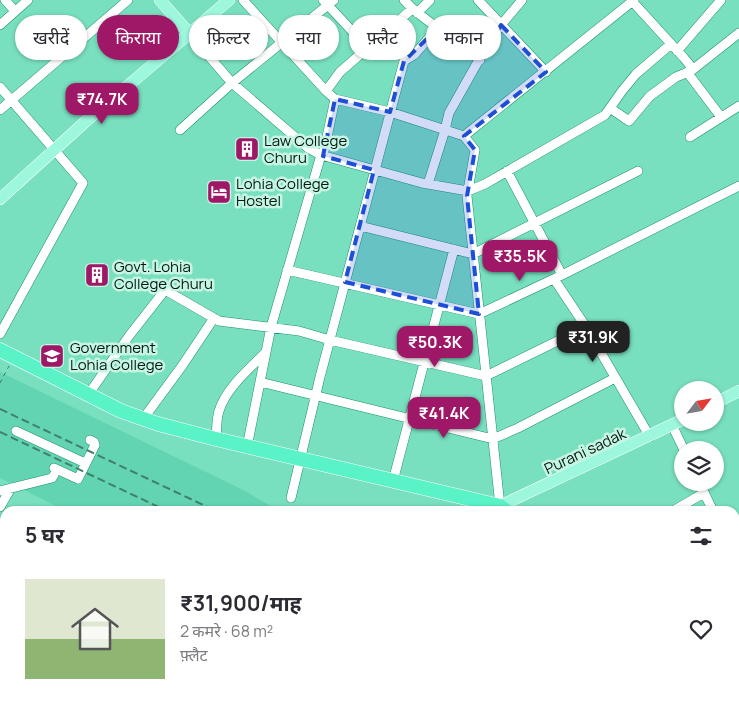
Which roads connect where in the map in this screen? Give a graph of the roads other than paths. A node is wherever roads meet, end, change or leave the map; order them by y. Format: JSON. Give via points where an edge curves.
{"nodes":[{"id":1,"x":5,"y":0,"type":"edge"},
{"id":2,"x":28,"y":0,"type":"edge"},
{"id":3,"x":128,"y":0,"type":"edge"},
{"id":4,"x":160,"y":0,"type":"edge"},
{"id":5,"x":229,"y":0,"type":"edge"},
{"id":6,"x":243,"y":0,"type":"edge"},
{"id":7,"x":404,"y":0,"type":"edge"},
{"id":8,"x":430,"y":0,"type":"edge"},
{"id":9,"x":478,"y":0,"type":"edge"},
{"id":10,"x":522,"y":0,"type":"edge"},
{"id":11,"x":722,"y":0,"type":"edge"},
{"id":12,"x":633,"y":1,"type":"edge"},
{"id":13,"x":328,"y":2,"type":"edge"},
{"id":14,"x":15,"y":11,"type":"junction"},
{"id":15,"x":415,"y":11,"type":"junction"},
{"id":16,"x":314,"y":15,"type":"edge"},
{"id":17,"x":410,"y":15,"type":"edge"},
{"id":18,"x":492,"y":15,"type":"edge"},
{"id":19,"x":426,"y":19,"type":"edge"},
{"id":20,"x":0,"y":25,"type":"edge"},
{"id":21,"x":501,"y":25,"type":"joint"},
{"id":22,"x":349,"y":26,"type":"edge"},
{"id":23,"x":188,"y":33,"type":"junction"},
{"id":24,"x":739,"y":34,"type":"edge"},
{"id":25,"x":278,"y":38,"type":"edge"},
{"id":26,"x":426,"y":41,"type":"edge"},
{"id":27,"x":278,"y":47,"type":"edge"},
{"id":28,"x":674,"y":47,"type":"junction"},
{"id":29,"x":298,"y":60,"type":"edge"},
{"id":30,"x":353,"y":60,"type":"edge"},
{"id":31,"x":480,"y":60,"type":"edge"},
{"id":32,"x":690,"y":71,"type":"junction"},
{"id":33,"x":546,"y":72,"type":"junction"},
{"id":34,"x":232,"y":83,"type":"junction"},
{"id":35,"x":0,"y":87,"type":"edge"},
{"id":36,"x":326,"y":91,"type":"junction"},
{"id":37,"x":335,"y":99,"type":"junction"},
{"id":38,"x":12,"y":100,"type":"junction"},
{"id":39,"x":739,"y":106,"type":"edge"},
{"id":40,"x":610,"y":108,"type":"junction"},
{"id":41,"x":0,"y":110,"type":"edge"},
{"id":42,"x":390,"y":112,"type":"junction"},
{"id":43,"x":721,"y":117,"type":"junction"},
{"id":44,"x":180,"y":130,"type":"dead end"},
{"id":45,"x":445,"y":130,"type":"junction"},
{"id":46,"x":464,"y":136,"type":"junction"},
{"id":47,"x":690,"y":137,"type":"dead end"},
{"id":48,"x":55,"y":149,"type":"junction"},
{"id":49,"x":322,"y":156,"type":"junction"},
{"id":50,"x":374,"y":170,"type":"junction"},
{"id":51,"x":507,"y":171,"type":"junction"},
{"id":52,"x":638,"y":171,"type":"dead end"},
{"id":53,"x":428,"y":184,"type":"junction"},
{"id":54,"x":739,"y":186,"type":"edge"},
{"id":55,"x":468,"y":191,"type":"junction"},
{"id":56,"x":0,"y":199,"type":"edge"},
{"id":57,"x":534,"y":224,"type":"junction"},
{"id":58,"x":360,"y":226,"type":"junction"},
{"id":59,"x":454,"y":248,"type":"junction"},
{"id":60,"x":473,"y":254,"type":"junction"},
{"id":61,"x":288,"y":270,"type":"junction"},
{"id":62,"x":558,"y":277,"type":"junction"},
{"id":63,"x":345,"y":282,"type":"junction"},
{"id":64,"x":439,"y":304,"type":"junction"},
{"id":65,"x":479,"y":314,"type":"junction"},
{"id":66,"x":214,"y":318,"type":"junction"},
{"id":67,"x":271,"y":327,"type":"junction"},
{"id":68,"x":586,"y":327,"type":"junction"},
{"id":69,"x":0,"y":334,"type":"edge"},
{"id":70,"x":330,"y":340,"type":"junction"},
{"id":71,"x":0,"y":350,"type":"edge"},
{"id":72,"x":266,"y":352,"type":"junction"},
{"id":73,"x":424,"y":362,"type":"junction"},
{"id":74,"x":486,"y":376,"type":"junction"},
{"id":75,"x":615,"y":378,"type":"junction"},
{"id":76,"x":260,"y":382,"type":"junction"},
{"id":77,"x":739,"y":391,"type":"edge"},
{"id":78,"x":88,"y":395,"type":"junction"},
{"id":79,"x":316,"y":395,"type":"junction"},
{"id":80,"x":724,"y":398,"type":"edge"},
{"id":81,"x":409,"y":418,"type":"junction"},
{"id":82,"x":143,"y":419,"type":"junction"},
{"id":83,"x":674,"y":424,"type":"edge"},
{"id":84,"x":16,"y":431,"type":"dead end"},
{"id":85,"x":650,"y":437,"type":"junction"},
{"id":86,"x":493,"y":439,"type":"junction"},
{"id":87,"x":90,"y":440,"type":"dead end"},
{"id":88,"x":216,"y":440,"type":"junction"},
{"id":89,"x":247,"y":447,"type":"junction"},
{"id":90,"x":300,"y":459,"type":"junction"},
{"id":91,"x":85,"y":463,"type":"junction"},
{"id":92,"x":393,"y":481,"type":"junction"},
{"id":93,"x":11,"y":488,"type":"junction"},
{"id":94,"x":0,"y":491,"type":"edge"},
{"id":95,"x":704,"y":493,"type":"joint"},
{"id":96,"x":290,"y":498,"type":"dead end"},
{"id":97,"x":1,"y":506,"type":"edge"},
{"id":98,"x":486,"y":506,"type":"edge"},
{"id":99,"x":501,"y":506,"type":"edge"},
{"id":100,"x":509,"y":506,"type":"edge"},
{"id":101,"x":682,"y":506,"type":"edge"},
{"id":102,"x":710,"y":506,"type":"edge"}],
"edges":[{"from":1,"to":14,"type":"street"},
{"from":2,"to":14,"type":"street"},
{"from":3,"to":38,"type":"street"},
{"from":4,"to":23,"type":"main road"},
{"from":5,"to":23,"type":"main road"},
{"from":6,"to":25,"type":"street"},
{"from":7,"to":15,"type":"street"},
{"from":8,"to":15,"type":"street"},
{"from":9,"to":18,"type":"street"},
{"from":10,"to":21,"type":"street"},
{"from":11,"to":28,"type":"street"},
{"from":12,"to":28,"type":"street"},
{"from":12,"to":33,"type":"street"},
{"from":13,"to":16,"type":"street"},
{"from":13,"to":22,"type":"street"},
{"from":14,"to":20,"type":"street"},
{"from":15,"to":17,"type":"street"},
{"from":15,"to":19,"type":"street"},
{"from":21,"to":33,"type":"street"},
{"from":23,"to":34,"type":"street"},
{"from":23,"to":48,"type":"main road"},
{"from":24,"to":32,"type":"street"},
{"from":26,"to":42,"type":"street","via":[[404,61]]},
{"from":27,"to":34,"type":"street"},
{"from":28,"to":32,"type":"street"},
{"from":28,"to":40,"type":"street","via":[[636,74]]},
{"from":29,"to":36,"type":"street"},
{"from":30,"to":36,"type":"street"},
{"from":31,"to":45,"type":"street","via":[[449,113]]},
{"from":32,"to":40,"type":"street","via":[[650,96],[629,121]]},
{"from":32,"to":43,"type":"street"},
{"from":33,"to":46,"type":"street"},
{"from":34,"to":44,"type":"street"},
{"from":34,"to":49,"type":"street","via":[[308,148]]},
{"from":35,"to":38,"type":"street"},
{"from":36,"to":37,"type":"street"},
{"from":37,"to":42,"type":"street"},
{"from":37,"to":49,"type":"street"},
{"from":38,"to":41,"type":"street"},
{"from":38,"to":48,"type":"street"},
{"from":39,"to":43,"type":"street"},
{"from":40,"to":51,"type":"street","via":[[605,115]]},
{"from":42,"to":45,"type":"street"},
{"from":42,"to":50,"type":"street"},
{"from":43,"to":47,"type":"street"},
{"from":45,"to":46,"type":"street"},
{"from":45,"to":53,"type":"street"},
{"from":46,"to":55,"type":"street","via":[[475,150]]},
{"from":48,"to":56,"type":"main road"},
{"from":48,"to":69,"type":"street","via":[[83,183]]},
{"from":49,"to":50,"type":"street"},
{"from":49,"to":61,"type":"street"},
{"from":50,"to":53,"type":"street"},
{"from":50,"to":58,"type":"street"},
{"from":51,"to":55,"type":"street"},
{"from":51,"to":57,"type":"street"},
{"from":52,"to":57,"type":"street"},
{"from":53,"to":55,"type":"street"},
{"from":54,"to":62,"type":"street"},
{"from":55,"to":60,"type":"street"},
{"from":57,"to":60,"type":"street"},
{"from":57,"to":62,"type":"street"},
{"from":58,"to":59,"type":"street"},
{"from":58,"to":63,"type":"street"},
{"from":59,"to":60,"type":"street"},
{"from":59,"to":64,"type":"street"},
{"from":60,"to":65,"type":"street"},
{"from":61,"to":63,"type":"street"},
{"from":61,"to":67,"type":"street"},
{"from":62,"to":65,"type":"street"},
{"from":62,"to":68,"type":"street"},
{"from":63,"to":64,"type":"street"},
{"from":63,"to":70,"type":"street"},
{"from":64,"to":65,"type":"street"},
{"from":64,"to":73,"type":"street"},
{"from":65,"to":74,"type":"street"},
{"from":66,"to":67,"type":"street"},
{"from":66,"to":78,"type":"street","via":[[164,290]]},
{"from":66,"to":82,"type":"street"},
{"from":67,"to":70,"type":"street"},
{"from":67,"to":72,"type":"street"},
{"from":68,"to":74,"type":"street"},
{"from":68,"to":75,"type":"street"},
{"from":70,"to":73,"type":"street"},
{"from":70,"to":79,"type":"street"},
{"from":71,"to":78,"type":"highway"},
{"from":72,"to":76,"type":"street"},
{"from":72,"to":88,"type":"street","via":[[226,395],[219,412]]},
{"from":73,"to":74,"type":"street"},
{"from":73,"to":81,"type":"street"},
{"from":74,"to":86,"type":"street"},
{"from":75,"to":85,"type":"street"},
{"from":75,"to":86,"type":"street"},
{"from":76,"to":79,"type":"street"},
{"from":76,"to":89,"type":"street"},
{"from":77,"to":80,"type":"main road"},
{"from":78,"to":82,"type":"highway"},
{"from":79,"to":81,"type":"street"},
{"from":79,"to":90,"type":"street"},
{"from":81,"to":86,"type":"street"},
{"from":81,"to":92,"type":"street"},
{"from":82,"to":88,"type":"highway"},
{"from":83,"to":85,"type":"main road","name":"Purani sadak"},
{"from":84,"to":91,"type":"street"},
{"from":85,"to":100,"type":"main road","name":"Purani sadak"},
{"from":86,"to":99,"type":"street"},
{"from":87,"to":91,"type":"street","via":[[95,445]]},
{"from":88,"to":89,"type":"highway"},
{"from":89,"to":90,"type":"highway"},
{"from":90,"to":92,"type":"highway"},
{"from":90,"to":96,"type":"street"},
{"from":91,"to":93,"type":"street","via":[[78,479],[54,472],[52,478]]},
{"from":92,"to":98,"type":"highway"},
{"from":93,"to":94,"type":"street"},
{"from":93,"to":97,"type":"street"},
{"from":95,"to":101,"type":"street"},
{"from":95,"to":102,"type":"street"}]}
